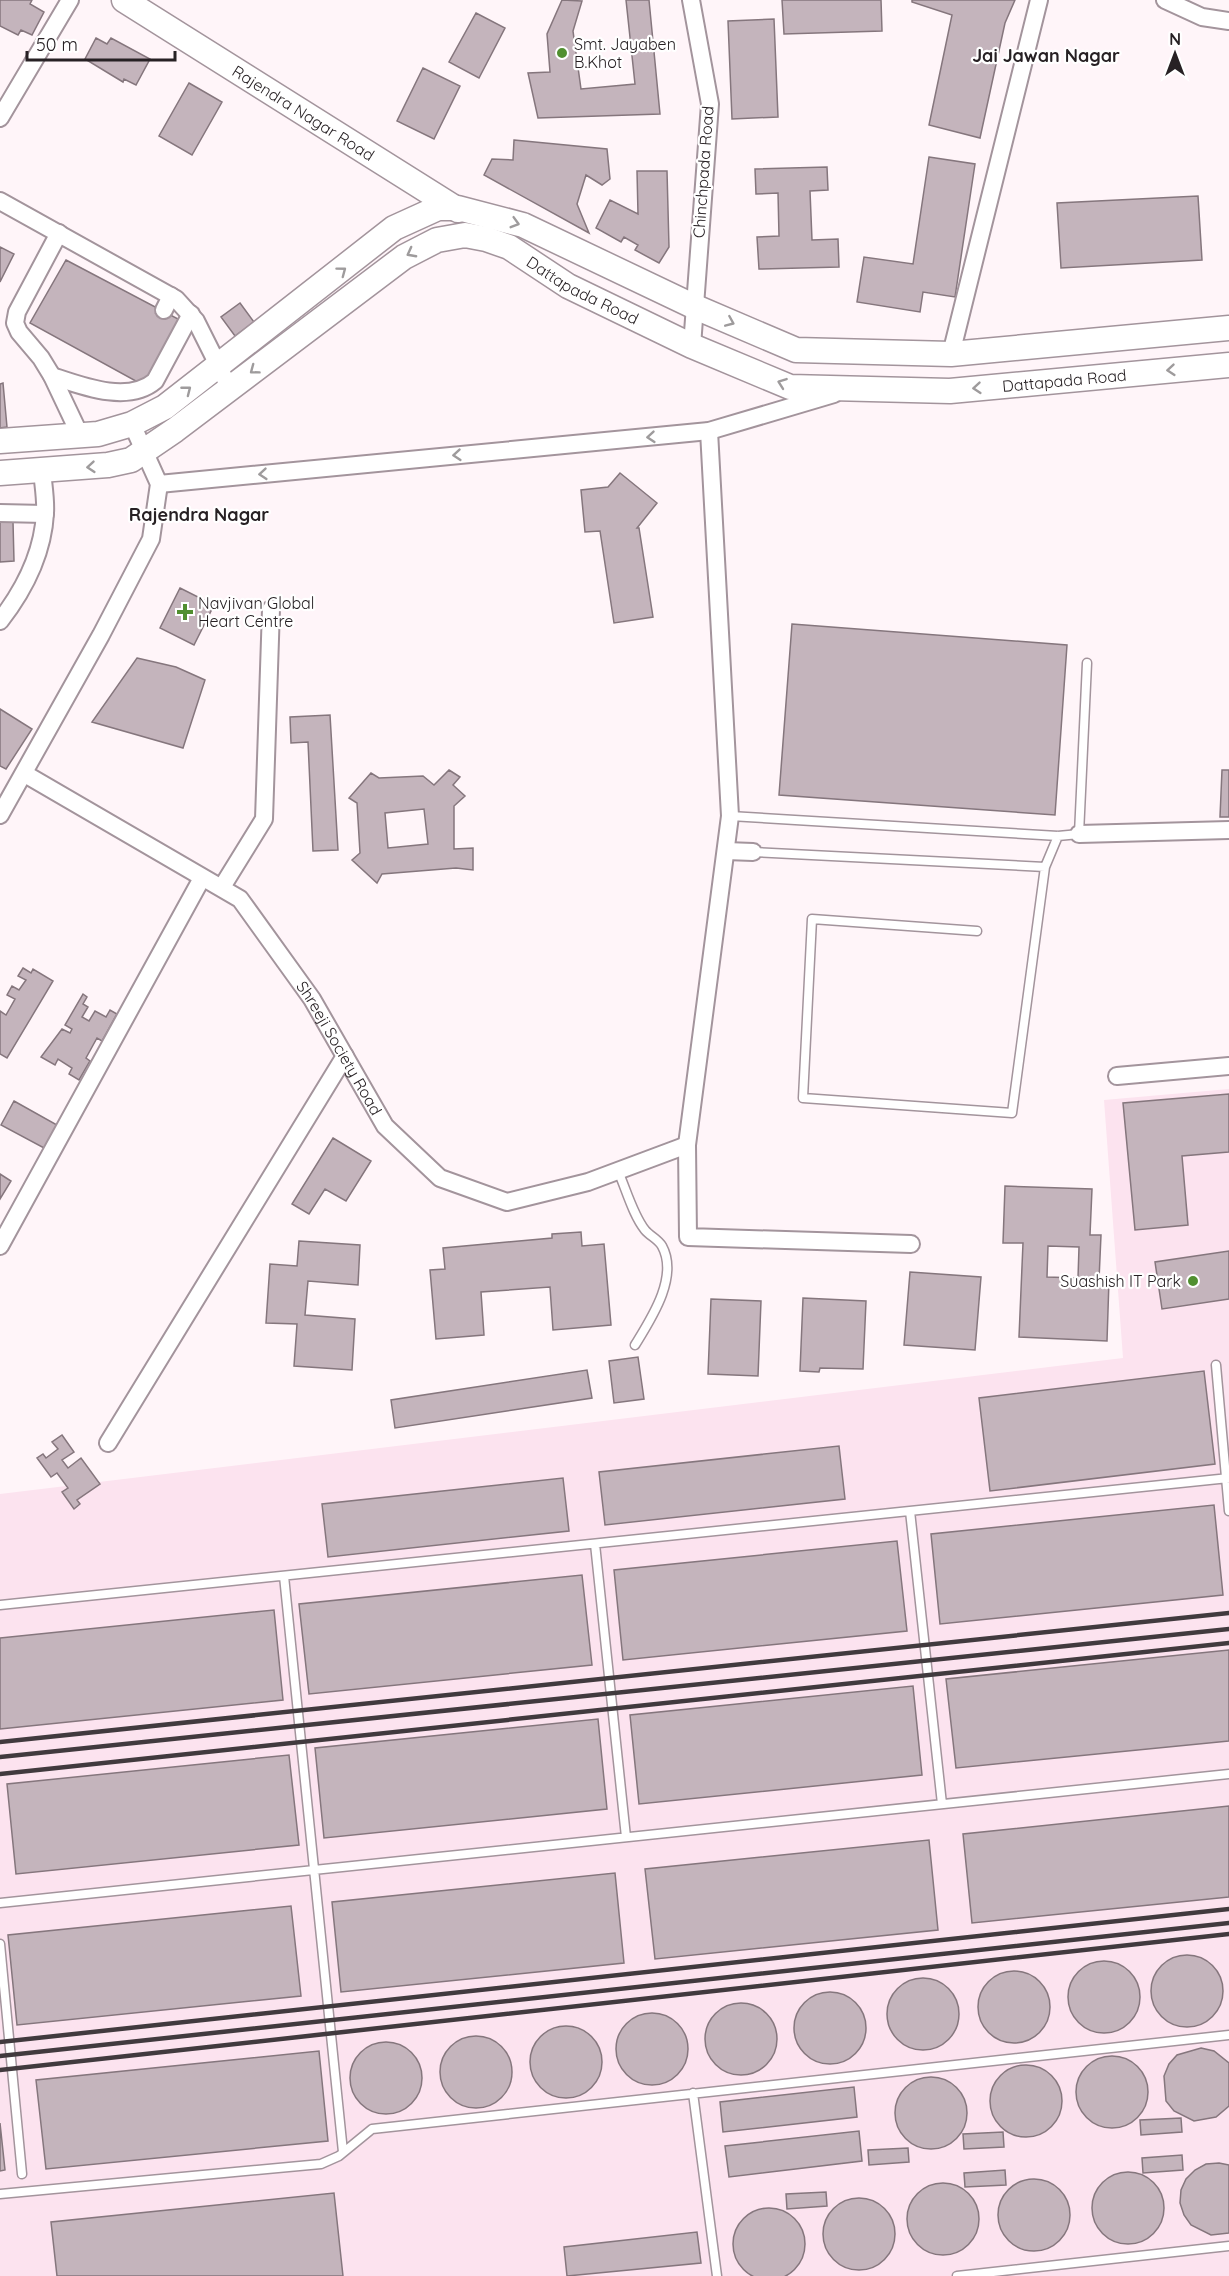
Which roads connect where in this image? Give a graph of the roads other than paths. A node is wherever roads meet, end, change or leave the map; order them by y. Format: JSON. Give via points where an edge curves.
{"nodes":[{"id":1,"x":70,"y":0,"type":"edge"},
{"id":2,"x":691,"y":0,"type":"edge"},
{"id":3,"x":1039,"y":0,"type":"edge"},
{"id":4,"x":1165,"y":0,"type":"edge"},
{"id":5,"x":139,"y":4,"type":"edge"},
{"id":6,"x":1229,"y":21,"type":"edge"},
{"id":7,"x":0,"y":118,"type":"edge"},
{"id":8,"x":0,"y":201,"type":"edge"},
{"id":9,"x":458,"y":208,"type":"junction"},
{"id":10,"x":58,"y":233,"type":"junction"},
{"id":11,"x":465,"y":235,"type":"junction"},
{"id":12,"x":693,"y":306,"type":"junction"},
{"id":13,"x":192,"y":314,"type":"junction"},
{"id":14,"x":1229,"y":328,"type":"edge"},
{"id":15,"x":692,"y":346,"type":"junction"},
{"id":16,"x":951,"y":354,"type":"junction"},
{"id":17,"x":1229,"y":365,"type":"edge"},
{"id":18,"x":218,"y":366,"type":"junction"},
{"id":19,"x":52,"y":376,"type":"junction"},
{"id":20,"x":147,"y":388,"type":"junction"},
{"id":21,"x":230,"y":388,"type":"junction"},
{"id":22,"x":852,"y":388,"type":"junction"},
{"id":23,"x":160,"y":409,"type":"junction"},
{"id":24,"x":132,"y":424,"type":"junction"},
{"id":25,"x":175,"y":430,"type":"junction"},
{"id":26,"x":709,"y":431,"type":"junction"},
{"id":27,"x":89,"y":435,"type":"junction"},
{"id":28,"x":0,"y":441,"type":"edge"},
{"id":29,"x":146,"y":451,"type":"junction"},
{"id":30,"x":42,"y":470,"type":"junction"},
{"id":31,"x":0,"y":473,"type":"edge"},
{"id":32,"x":159,"y":484,"type":"junction"},
{"id":33,"x":0,"y":513,"type":"edge"},
{"id":34,"x":45,"y":514,"type":"junction"},
{"id":35,"x":271,"y":609,"type":"dead end"},
{"id":36,"x":0,"y":621,"type":"edge"},
{"id":37,"x":1087,"y":663,"type":"dead end"},
{"id":38,"x":25,"y":774,"type":"junction"},
{"id":39,"x":2,"y":808,"type":"edge"},
{"id":40,"x":730,"y":816,"type":"junction"},
{"id":41,"x":1229,"y":830,"type":"edge"},
{"id":42,"x":1079,"y":834,"type":"junction"},
{"id":43,"x":1058,"y":836,"type":"junction"},
{"id":44,"x":726,"y":851,"type":"junction"},
{"id":45,"x":753,"y":852,"type":"joint"},
{"id":46,"x":1046,"y":867,"type":"junction"},
{"id":47,"x":202,"y":878,"type":"junction"},
{"id":48,"x":222,"y":887,"type":"junction"},
{"id":49,"x":977,"y":932,"type":"dead end"},
{"id":50,"x":345,"y":1056,"type":"junction"},
{"id":51,"x":1229,"y":1066,"type":"edge"},
{"id":52,"x":1117,"y":1076,"type":"dead end"},
{"id":53,"x":687,"y":1145,"type":"junction"},
{"id":54,"x":618,"y":1171,"type":"junction"},
{"id":55,"x":911,"y":1244,"type":"dead end"},
{"id":56,"x":0,"y":1246,"type":"edge"},
{"id":57,"x":635,"y":1345,"type":"dead end"},
{"id":58,"x":1216,"y":1365,"type":"dead end"},
{"id":59,"x":108,"y":1443,"type":"dead end"},
{"id":60,"x":1228,"y":1478,"type":"edge"},
{"id":61,"x":910,"y":1511,"type":"junction"},
{"id":62,"x":1229,"y":1511,"type":"edge"},
{"id":63,"x":595,"y":1544,"type":"junction"},
{"id":64,"x":284,"y":1576,"type":"junction"},
{"id":65,"x":0,"y":1605,"type":"edge"},
{"id":66,"x":1229,"y":1774,"type":"edge"},
{"id":67,"x":942,"y":1804,"type":"junction"},
{"id":68,"x":626,"y":1837,"type":"junction"},
{"id":69,"x":314,"y":1870,"type":"junction"},
{"id":70,"x":0,"y":1903,"type":"edge"},
{"id":71,"x":0,"y":1944,"type":"edge"},
{"id":72,"x":1229,"y":2035,"type":"edge"},
{"id":73,"x":693,"y":2093,"type":"junction"},
{"id":74,"x":343,"y":2152,"type":"junction"},
{"id":75,"x":22,"y":2174,"type":"dead end"},
{"id":76,"x":0,"y":2194,"type":"edge"},
{"id":77,"x":1229,"y":2246,"type":"edge"},
{"id":78,"x":717,"y":2276,"type":"edge"},
{"id":79,"x":957,"y":2276,"type":"edge"}],
"edges":[{"from":1,"to":7,"type":"street"},
{"from":2,"to":12,"type":"street","name":"Chinchpada Road","via":[[710,104]]},
{"from":3,"to":16,"type":"street"},
{"from":4,"to":6,"type":"street","via":[[1202,17]]},
{"from":5,"to":9,"type":"main road","name":"Rajendra Nagar Road"},
{"from":8,"to":10,"type":"street"},
{"from":9,"to":11,"type":"main road"},
{"from":9,"to":12,"type":"main road","one_way":true,"via":[[523,225]]},
{"from":18,"to":9,"type":"main road","one_way":true,"via":[[394,228],[438,208]]},
{"from":10,"to":13,"type":"street","via":[[168,303]]},
{"from":10,"to":19,"type":"street","via":[[15,322]]},
{"from":11,"to":15,"type":"main road","name":"Dattapada Road","via":[[509,247],[568,286]]},
{"from":11,"to":21,"type":"main road","name":"Dattapada Road","one_way":true,"via":[[437,240],[404,256]]},
{"from":12,"to":15,"type":"street","name":"Chinchpada Road"},
{"from":12,"to":16,"type":"main road","one_way":true,"via":[[796,350]]},
{"from":13,"to":18,"type":"street"},
{"from":13,"to":20,"type":"street","via":[[155,381]]},
{"from":14,"to":16,"type":"main road"},
{"from":22,"to":15,"type":"main road","name":"Dattapada Road","one_way":true,"via":[[790,387]]},
{"from":17,"to":22,"type":"main road","name":"Dattapada Road","one_way":true,"via":[[950,391]]},
{"from":18,"to":21,"type":"street"},
{"from":23,"to":18,"type":"main road","one_way":true},
{"from":19,"to":20,"type":"street","via":[[113,391]]},
{"from":19,"to":27,"type":"street"},
{"from":20,"to":23,"type":"street"},
{"from":21,"to":25,"type":"main road","name":"Dattapada Road"},
{"from":22,"to":26,"type":"street"},
{"from":23,"to":24,"type":"main road"},
{"from":23,"to":25,"type":"street"},
{"from":24,"to":27,"type":"main road"},
{"from":24,"to":29,"type":"street"},
{"from":25,"to":29,"type":"main road","name":"Dattapada Road"},
{"from":26,"to":32,"type":"street","one_way":true},
{"from":26,"to":40,"type":"street"},
{"from":27,"to":28,"type":"main road"},
{"from":29,"to":30,"type":"main road","name":"Dattapada Road","one_way":true,"via":[[131,460],[108,465]]},
{"from":29,"to":32,"type":"street"},
{"from":30,"to":31,"type":"main road","name":"Dattapada Road"},
{"from":30,"to":34,"type":"street"},
{"from":32,"to":38,"type":"street","via":[[151,539]]},
{"from":33,"to":34,"type":"street"},
{"from":34,"to":36,"type":"street","via":[[34,562],[21,594]]},
{"from":35,"to":48,"type":"street","via":[[264,819]]},
{"from":37,"to":42,"type":"lane"},
{"from":38,"to":39,"type":"street"},
{"from":38,"to":47,"type":"street","name":"Shreeji Society Road"},
{"from":40,"to":43,"type":"lane"},
{"from":40,"to":44,"type":"street"},
{"from":41,"to":42,"type":"street"},
{"from":42,"to":43,"type":"lane"},
{"from":43,"to":46,"type":"lane"},
{"from":44,"to":45,"type":"street"},
{"from":44,"to":53,"type":"street"},
{"from":45,"to":46,"type":"lane"},
{"from":46,"to":49,"type":"lane","via":[[1012,1113],[803,1098],[812,919]]},
{"from":47,"to":48,"type":"street","name":"Shreeji Society Road"},
{"from":47,"to":56,"type":"street"},
{"from":48,"to":50,"type":"street","name":"Shreeji Society Road","via":[[240,899],[312,999]]},
{"from":50,"to":54,"type":"street","name":"Shreeji Society Road","via":[[385,1126],[440,1178],[507,1202]]},
{"from":50,"to":59,"type":"street"},
{"from":51,"to":52,"type":"street"},
{"from":53,"to":54,"type":"street","name":"Shreeji Society Road"},
{"from":53,"to":55,"type":"street","via":[[688,1237]]},
{"from":54,"to":57,"type":"lane","via":[[645,1229],[661,1244],[667,1260],[659,1302]]},
{"from":58,"to":60,"type":"lane"},
{"from":60,"to":61,"type":"lane"},
{"from":60,"to":62,"type":"lane"},
{"from":61,"to":63,"type":"lane"},
{"from":61,"to":67,"type":"lane"},
{"from":63,"to":64,"type":"lane"},
{"from":63,"to":68,"type":"lane"},
{"from":64,"to":65,"type":"lane"},
{"from":64,"to":69,"type":"lane"},
{"from":66,"to":67,"type":"lane"},
{"from":67,"to":68,"type":"lane"},
{"from":68,"to":69,"type":"lane"},
{"from":69,"to":70,"type":"lane"},
{"from":69,"to":74,"type":"lane"},
{"from":71,"to":75,"type":"lane"},
{"from":72,"to":73,"type":"lane"},
{"from":73,"to":74,"type":"lane","via":[[372,2129]]},
{"from":73,"to":78,"type":"lane"},
{"from":74,"to":76,"type":"lane","via":[[321,2164]]},
{"from":77,"to":79,"type":"lane"}]}
